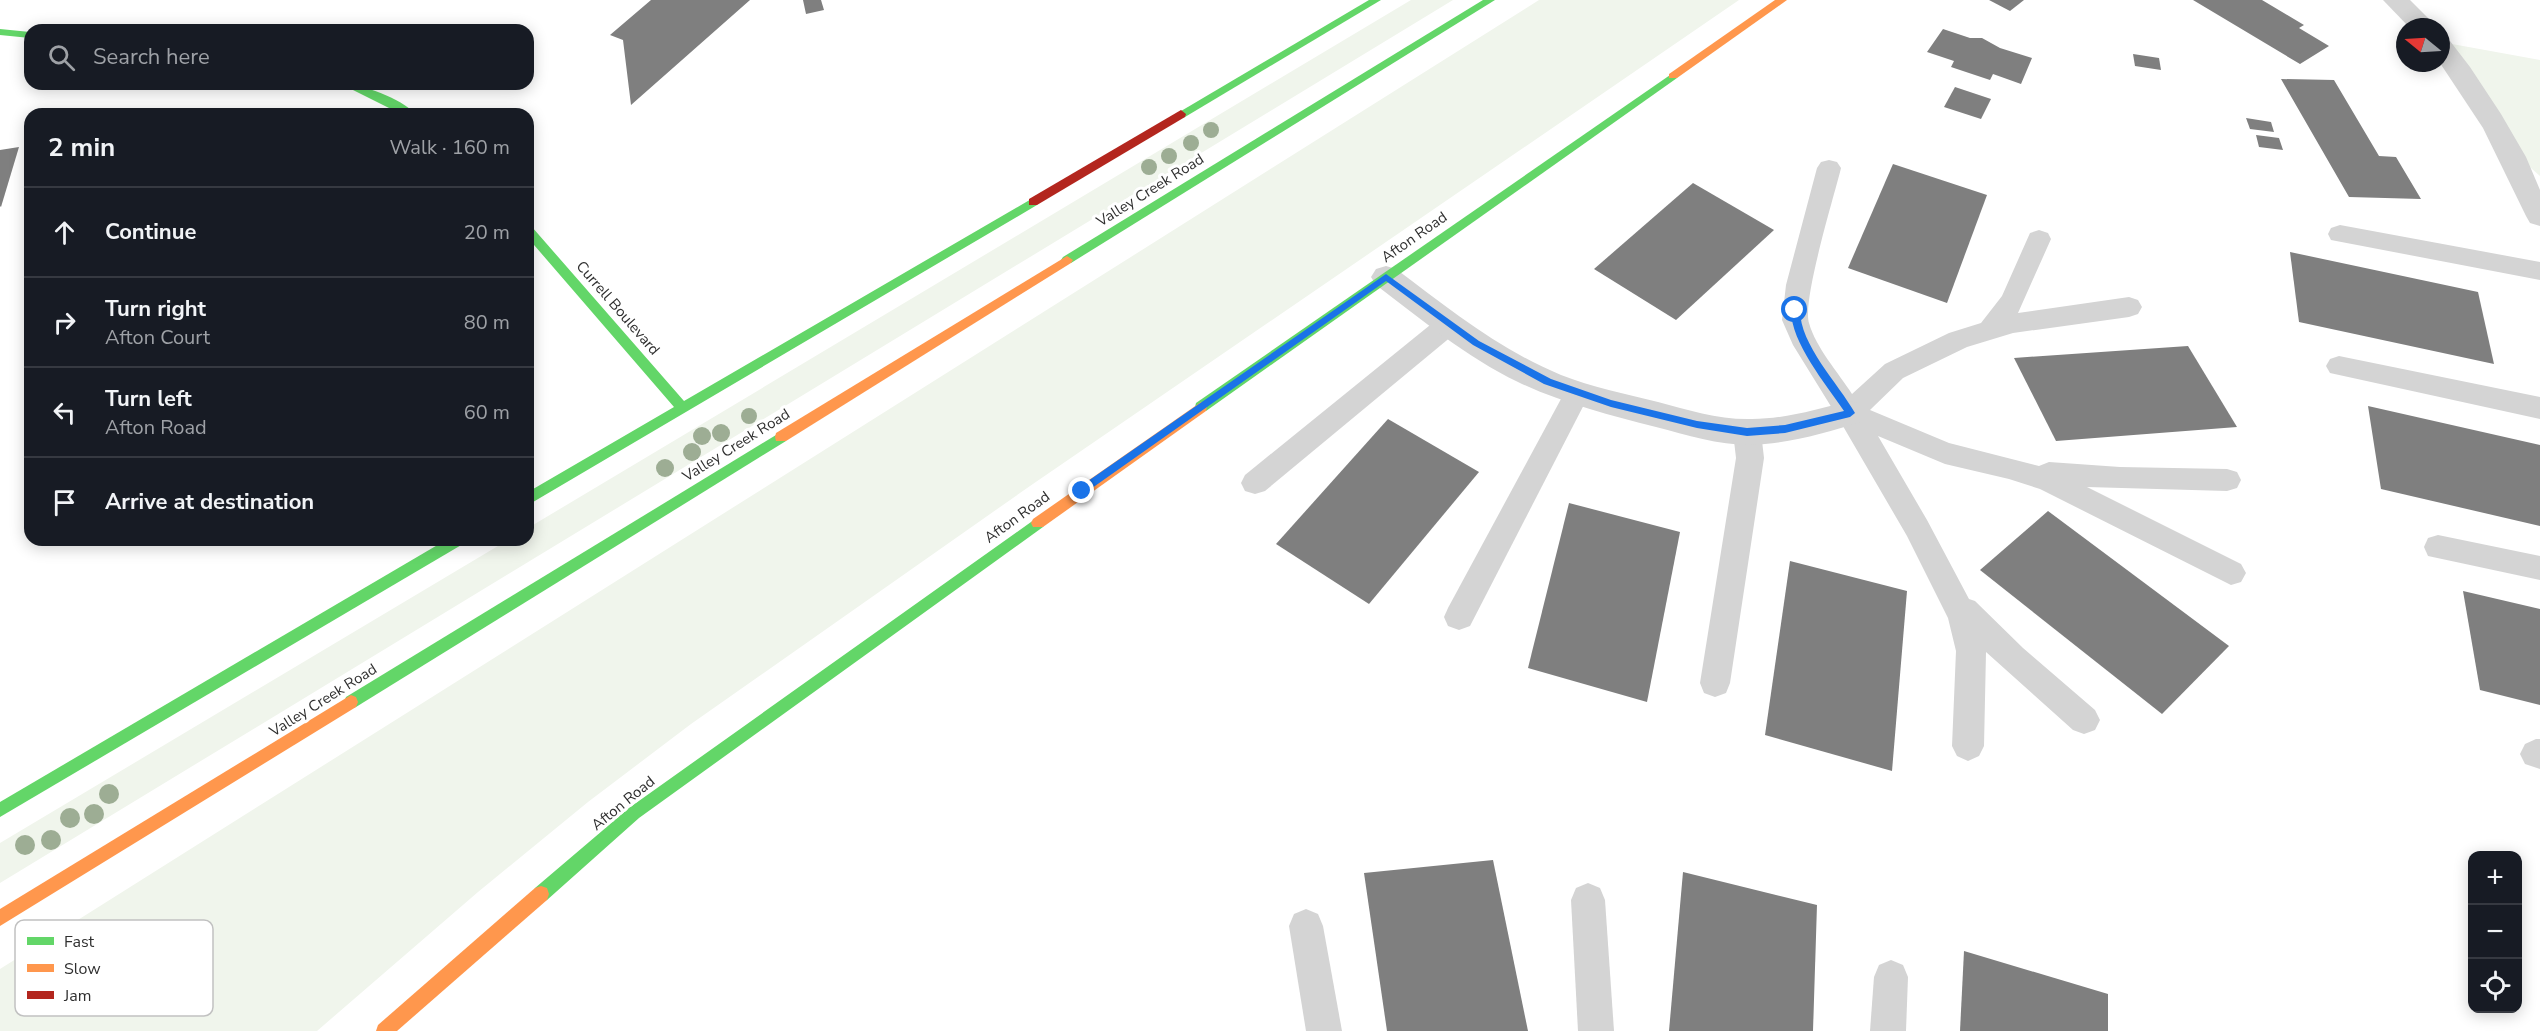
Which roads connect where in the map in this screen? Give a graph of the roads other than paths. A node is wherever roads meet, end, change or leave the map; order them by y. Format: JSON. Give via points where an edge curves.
{"nodes":[{"id":1,"x":1376,"y":0,"type":"edge"},
{"id":2,"x":1490,"y":0,"type":"edge"},
{"id":3,"x":1782,"y":0,"type":"edge"},
{"id":4,"x":2395,"y":0,"type":"edge"},
{"id":5,"x":2414,"y":18,"type":"edge"},
{"id":6,"x":0,"y":32,"type":"edge"},
{"id":7,"x":24,"y":34,"type":"edge"},
{"id":8,"x":2450,"y":59,"type":"edge"},
{"id":9,"x":363,"y":90,"type":"edge"},
{"id":10,"x":399,"y":108,"type":"edge"},
{"id":11,"x":2505,"y":146,"type":"junction"},
{"id":12,"x":1829,"y":168,"type":"dead end"},
{"id":13,"x":2540,"y":176,"type":"edge"},
{"id":14,"x":2540,"y":216,"type":"edge"},
{"id":15,"x":2340,"y":234,"type":"dead end"},
{"id":16,"x":534,"y":237,"type":"edge"},
{"id":17,"x":2038,"y":239,"type":"dead end"},
{"id":18,"x":2540,"y":271,"type":"edge"},
{"id":19,"x":1386,"y":277,"type":"junction"},
{"id":20,"x":2129,"y":308,"type":"dead end"},
{"id":21,"x":1449,"y":324,"type":"junction"},
{"id":22,"x":1991,"y":328,"type":"junction"},
{"id":23,"x":2339,"y":366,"type":"dead end"},
{"id":24,"x":1577,"y":393,"type":"junction"},
{"id":25,"x":682,"y":408,"type":"junction"},
{"id":26,"x":2540,"y":408,"type":"edge"},
{"id":27,"x":1850,"y":413,"type":"junction"},
{"id":28,"x":1747,"y":432,"type":"junction"},
{"id":29,"x":2001,"y":466,"type":"junction"},
{"id":30,"x":2227,"y":480,"type":"dead end"},
{"id":31,"x":1255,"y":483,"type":"dead end"},
{"id":32,"x":534,"y":495,"type":"edge"},
{"id":33,"x":448,"y":546,"type":"edge"},
{"id":34,"x":2438,"y":547,"type":"dead end"},
{"id":35,"x":2540,"y":568,"type":"edge"},
{"id":36,"x":2231,"y":573,"type":"dead end"},
{"id":37,"x":1950,"y":593,"type":"junction"},
{"id":38,"x":1459,"y":616,"type":"dead end"},
{"id":39,"x":1715,"y":683,"type":"dead end"},
{"id":40,"x":2084,"y":720,"type":"dead end"},
{"id":41,"x":1968,"y":746,"type":"dead end"},
{"id":42,"x":0,"y":810,"type":"edge"},
{"id":43,"x":1588,"y":900,"type":"dead end"},
{"id":44,"x":0,"y":918,"type":"edge"},
{"id":45,"x":1306,"y":926,"type":"dead end"},
{"id":46,"x":1891,"y":977,"type":"dead end"},
{"id":47,"x":384,"y":1031,"type":"edge"},
{"id":48,"x":1324,"y":1031,"type":"edge"},
{"id":49,"x":1596,"y":1031,"type":"edge"},
{"id":50,"x":1888,"y":1031,"type":"edge"}],
"edges":[{"from":1,"to":25,"type":"main road"},
{"from":2,"to":44,"type":"main road","name":"Valley Creek Road"},
{"from":3,"to":19,"type":"main road","name":"Afton Road"},
{"from":4,"to":5,"type":"street"},
{"from":6,"to":7,"type":"main road"},
{"from":8,"to":11,"type":"street"},
{"from":9,"to":10,"type":"main road"},
{"from":11,"to":13,"type":"street"},
{"from":11,"to":14,"type":"street"},
{"from":12,"to":27,"type":"lane","via":[[1798,285],[1796,320],[1802,338]]},
{"from":15,"to":18,"type":"lane"},
{"from":16,"to":25,"type":"main road","name":"Currell Boulevard"},
{"from":17,"to":22,"type":"lane","via":[[2013,296]]},
{"from":19,"to":21,"type":"street"},
{"from":19,"to":47,"type":"main road","name":"Afton Road","via":[[634,813]]},
{"from":20,"to":22,"type":"lane"},
{"from":21,"to":24,"type":"street","via":[[1510,363]]},
{"from":21,"to":31,"type":"lane"},
{"from":22,"to":27,"type":"lane","via":[[1894,370]]},
{"from":23,"to":26,"type":"lane"},
{"from":24,"to":28,"type":"street","via":[[1697,424]]},
{"from":24,"to":38,"type":"lane"},
{"from":25,"to":32,"type":"main road"},
{"from":27,"to":28,"type":"street","via":[[1785,429]]},
{"from":27,"to":29,"type":"lane","via":[[1945,453]]},
{"from":27,"to":37,"type":"lane"},
{"from":28,"to":39,"type":"lane","via":[[1750,458]]},
{"from":29,"to":30,"type":"lane","via":[[2093,477]]},
{"from":29,"to":36,"type":"lane","via":[[2068,489]]},
{"from":33,"to":42,"type":"main road"},
{"from":34,"to":35,"type":"lane"},
{"from":37,"to":40,"type":"lane","via":[[1988,636]]},
{"from":37,"to":41,"type":"lane","via":[[1971,644]]},
{"from":43,"to":49,"type":"lane"},
{"from":45,"to":48,"type":"lane"},
{"from":46,"to":50,"type":"lane"}]}
